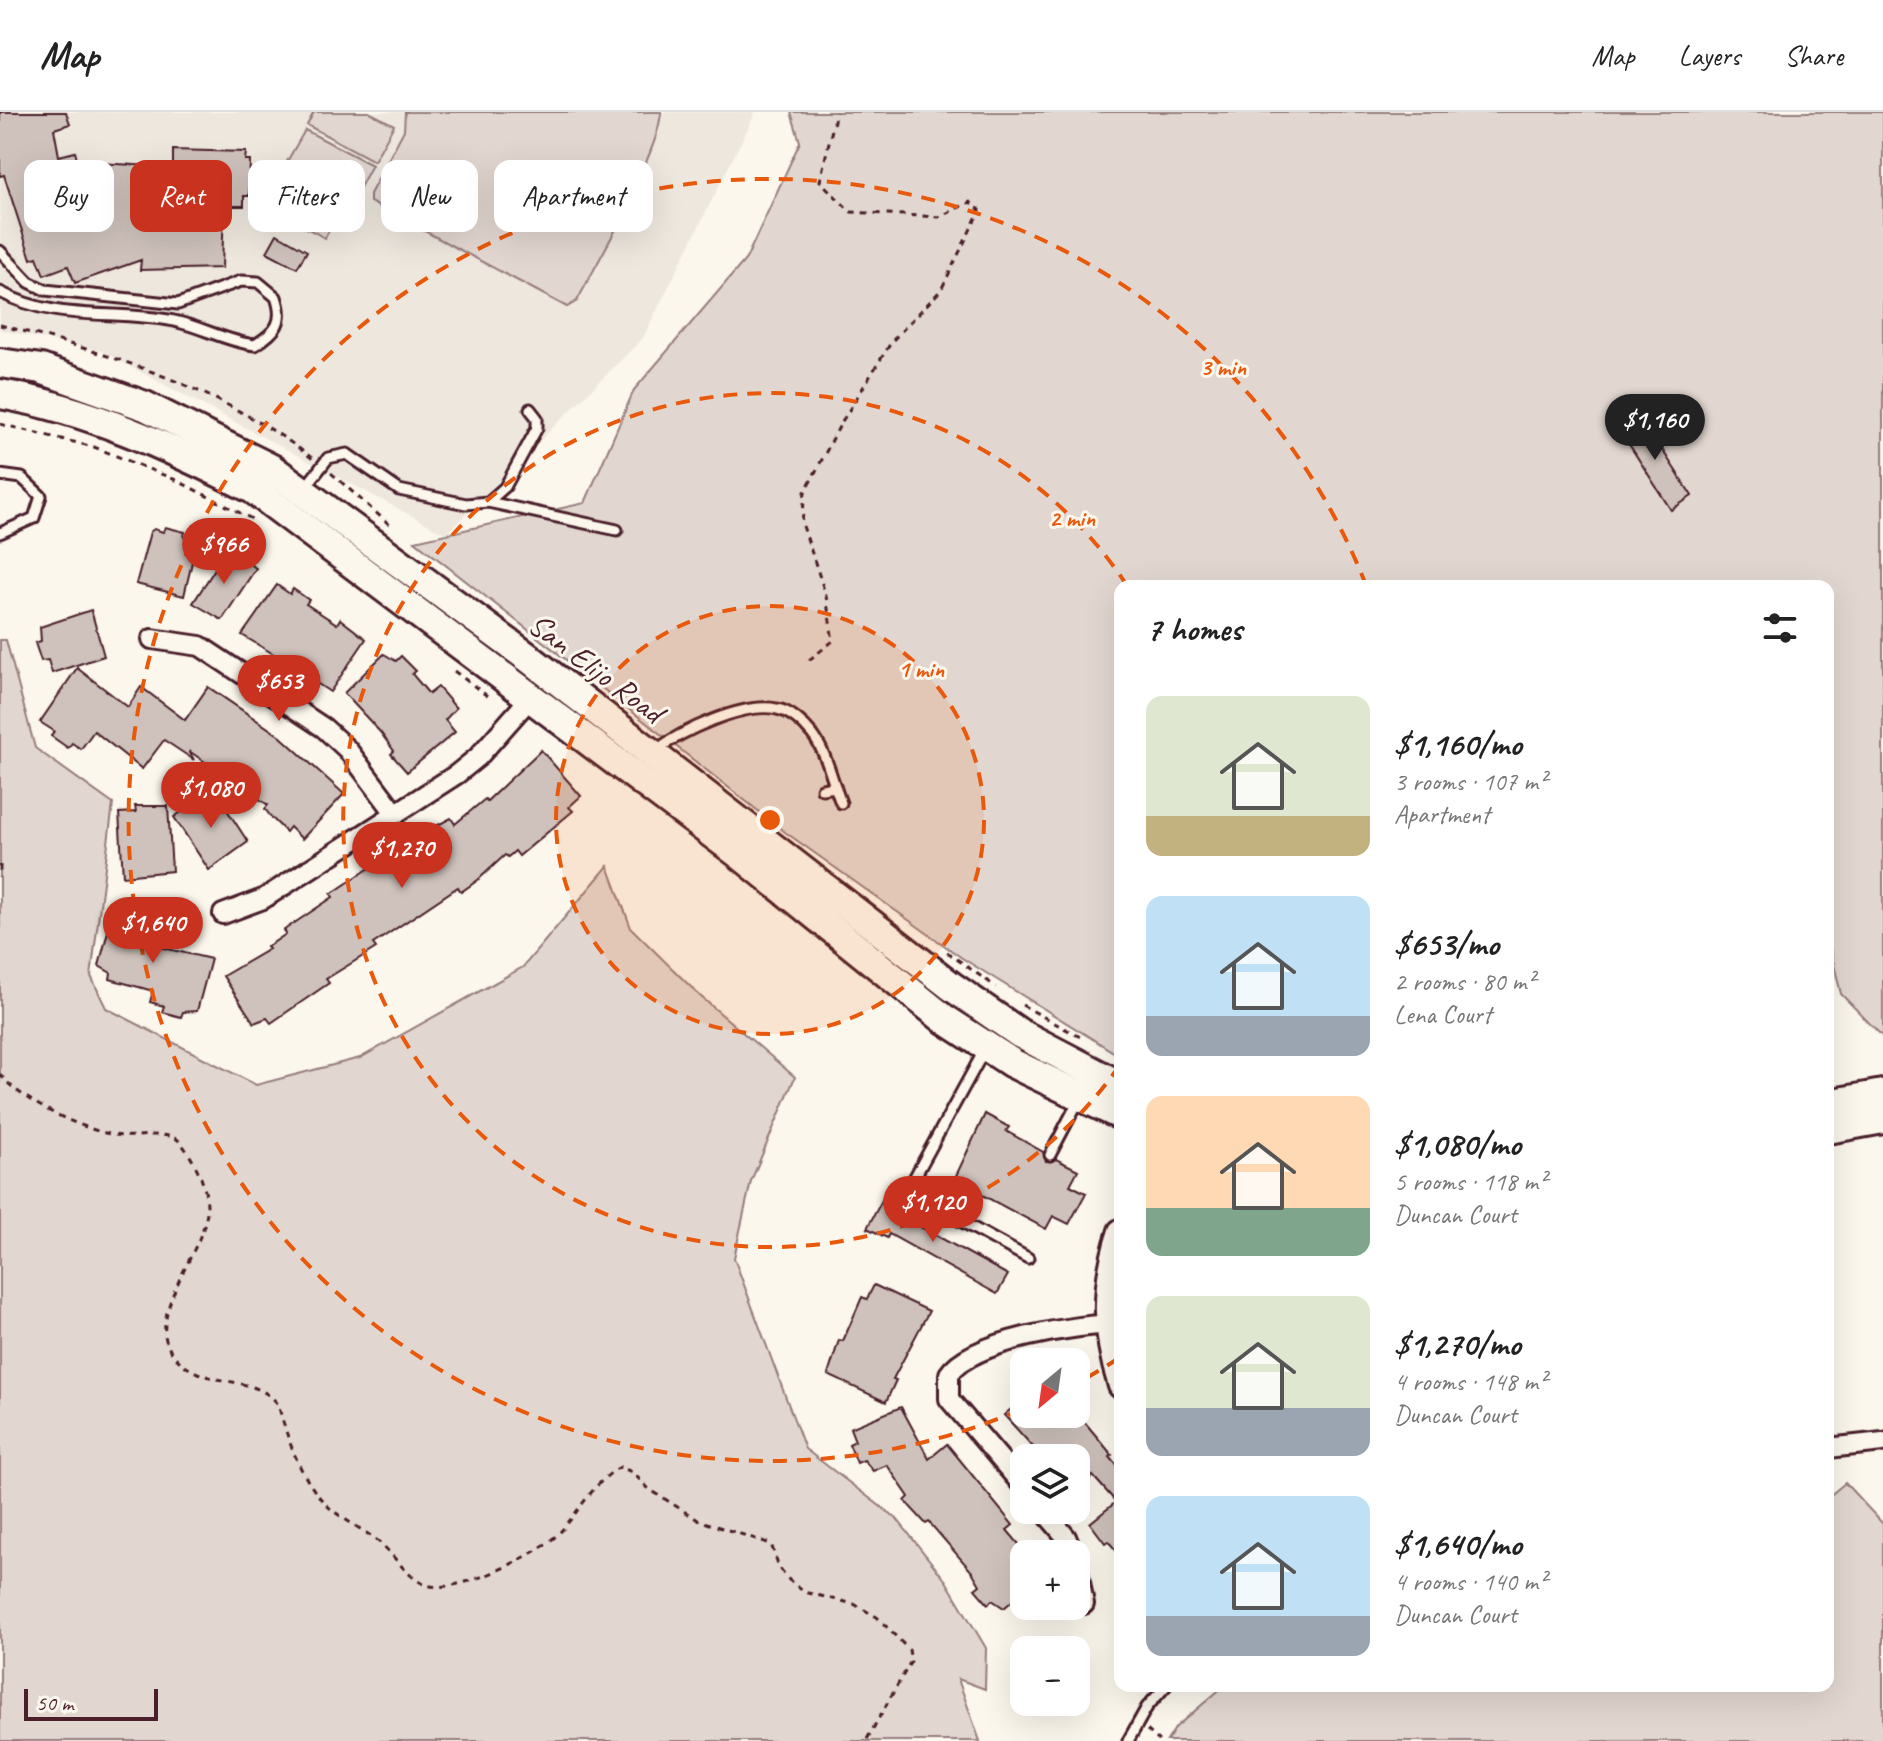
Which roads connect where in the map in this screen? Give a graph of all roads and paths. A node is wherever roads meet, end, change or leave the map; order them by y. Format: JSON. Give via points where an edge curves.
{"nodes":[{"id":1,"x":836,"y":112,"type":"edge"},
{"id":2,"x":0,"y":251,"type":"edge"},
{"id":3,"x":0,"y":292,"type":"edge"},
{"id":4,"x":0,"y":363,"type":"edge"},
{"id":5,"x":0,"y":394,"type":"edge"},
{"id":6,"x":530,"y":409,"type":"dead end"},
{"id":7,"x":0,"y":424,"type":"edge"},
{"id":8,"x":0,"y":475,"type":"edge"},
{"id":9,"x":303,"y":491,"type":"junction"},
{"id":10,"x":488,"y":502,"type":"junction"},
{"id":11,"x":259,"y":522,"type":"dead end"},
{"id":12,"x":617,"y":530,"type":"dead end"},
{"id":13,"x":0,"y":533,"type":"edge"},
{"id":14,"x":152,"y":639,"type":"dead end"},
{"id":15,"x":809,"y":660,"type":"dead end"},
{"id":16,"x":448,"y":665,"type":"dead end"},
{"id":17,"x":523,"y":706,"type":"junction"},
{"id":18,"x":652,"y":753,"type":"junction"},
{"id":19,"x":835,"y":787,"type":"junction"},
{"id":20,"x":822,"y":789,"type":"dead end"},
{"id":21,"x":841,"y":803,"type":"dead end"},
{"id":22,"x":396,"y":814,"type":"junction"},
{"id":23,"x":0,"y":865,"type":"edge"},
{"id":24,"x":0,"y":878,"type":"edge"},
{"id":25,"x":223,"y":914,"type":"dead end"},
{"id":26,"x":987,"y":1046,"type":"junction"},
{"id":27,"x":1081,"y":1067,"type":"junction"},
{"id":28,"x":0,"y":1074,"type":"edge"},
{"id":29,"x":1114,"y":1083,"type":"edge"},
{"id":30,"x":1883,"y":1094,"type":"edge"},
{"id":31,"x":1080,"y":1098,"type":"junction"},
{"id":32,"x":1834,"y":1103,"type":"edge"},
{"id":33,"x":1114,"y":1112,"type":"edge"},
{"id":34,"x":1883,"y":1119,"type":"edge"},
{"id":35,"x":1834,"y":1128,"type":"edge"},
{"id":36,"x":1050,"y":1155,"type":"dead end"},
{"id":37,"x":1114,"y":1251,"type":"edge"},
{"id":38,"x":1028,"y":1258,"type":"dead end"},
{"id":39,"x":1113,"y":1324,"type":"edge"},
{"id":40,"x":1883,"y":1442,"type":"edge"},
{"id":41,"x":1834,"y":1447,"type":"edge"},
{"id":42,"x":1010,"y":1471,"type":"edge"},
{"id":43,"x":1055,"y":1524,"type":"edge"},
{"id":44,"x":1067,"y":1540,"type":"edge"},
{"id":45,"x":1161,"y":1692,"type":"edge"},
{"id":46,"x":866,"y":1741,"type":"edge"},
{"id":47,"x":1128,"y":1741,"type":"edge"}],
"edges":[{"from":1,"to":15,"type":"path","via":[[820,181],[851,212],[939,217],[970,202],[980,210],[941,290],[892,341],[805,492],[802,523],[826,596],[833,641]]},
{"from":2,"to":3,"type":"lane","via":[[29,282],[72,295],[178,304],[241,281],[258,282],[276,297],[280,319],[275,332],[255,345],[169,320],[45,311]]},
{"from":4,"to":9,"type":"main road","name":"San Elijo Road","via":[[41,369],[145,406],[272,469]]},
{"from":5,"to":17,"type":"main road","name":"San Elijo Road","via":[[163,444],[253,489]]},
{"from":6,"to":10,"type":"lane","via":[[537,428],[505,487]]},
{"from":7,"to":11,"type":"path","via":[[94,447]]},
{"from":8,"to":13,"type":"lane","via":[[22,478],[41,496],[34,518]]},
{"from":9,"to":10,"type":"lane","via":[[328,458],[347,454],[399,490],[466,504]]},
{"from":9,"to":18,"type":"main road","name":"San Elijo Road"},
{"from":10,"to":12,"type":"lane"},
{"from":14,"to":22,"type":"street","via":[[200,646],[324,728],[347,749]]},
{"from":16,"to":17,"type":"path"},
{"from":17,"to":22,"type":"street","via":[[478,757]]},
{"from":17,"to":26,"type":"main road","name":"San Elijo Road","via":[[742,856],[943,1018]]},
{"from":18,"to":19,"type":"lane","via":[[680,733],[722,717],[777,708],[814,736]]},
{"from":18,"to":27,"type":"main road","name":"San Elijo Road","via":[[951,986]]},
{"from":19,"to":20,"type":"lane"},
{"from":19,"to":21,"type":"lane"},
{"from":22,"to":25,"type":"street","via":[[263,899]]},
{"from":23,"to":24,"type":"path"},
{"from":26,"to":27,"type":"main road","via":[[1014,1046],[1057,1070]]},
{"from":26,"to":31,"type":"main road","name":"San Elijo Road"},
{"from":26,"to":38,"type":"lane","via":[[912,1182],[913,1195]]},
{"from":27,"to":29,"type":"main road","name":"San Elijo Road"},
{"from":28,"to":46,"type":"path","via":[[55,1113],[98,1132],[173,1136],[181,1142],[202,1177],[208,1212],[169,1305],[170,1351],[189,1370],[219,1382],[257,1387],[272,1396],[300,1468],[322,1500],[379,1542],[408,1574],[427,1586],[445,1588],[518,1561],[561,1532],[606,1475],[620,1467],[698,1520],[771,1544],[779,1567],[804,1592],[854,1604],[877,1617],[909,1650],[911,1661]]},
{"from":30,"to":32,"type":"main road"},
{"from":31,"to":33,"type":"main road","name":"San Elijo Road"},
{"from":31,"to":36,"type":"lane"},
{"from":34,"to":35,"type":"main road"},
{"from":37,"to":39,"type":"street","via":[[1109,1267]]},
{"from":39,"to":42,"type":"street","via":[[1037,1333],[968,1357],[949,1374],[949,1399]]},
{"from":40,"to":41,"type":"street"},
{"from":43,"to":44,"type":"street"},
{"from":45,"to":47,"type":"lane"}]}
